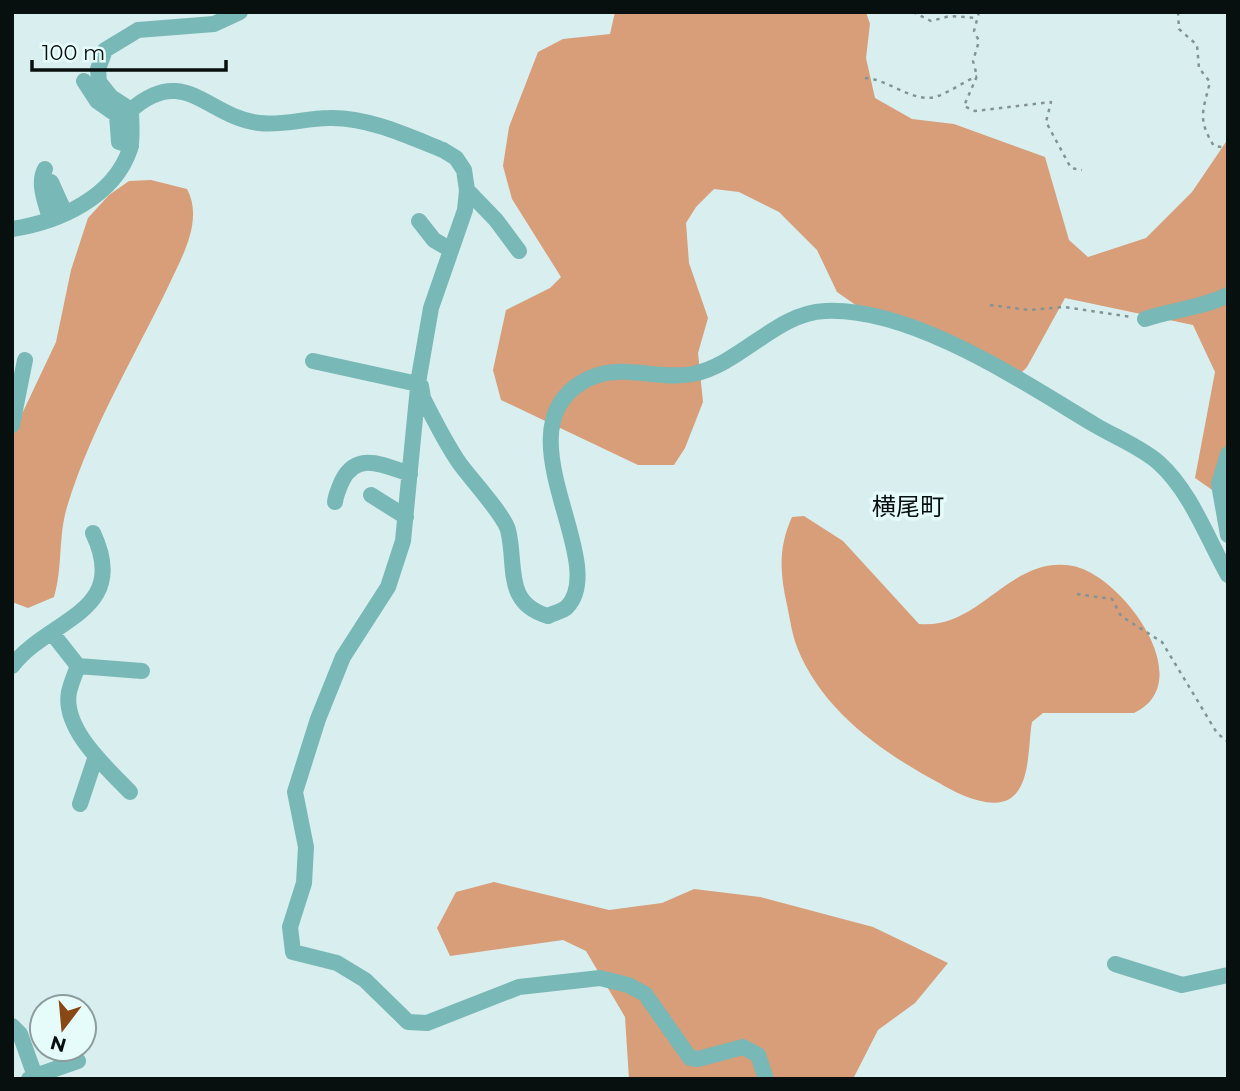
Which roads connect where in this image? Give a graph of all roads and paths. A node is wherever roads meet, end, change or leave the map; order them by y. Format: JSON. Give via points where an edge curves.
{"nodes":[{"id":1,"x":240,"y":12,"type":"edge"},
{"id":2,"x":913,"y":12,"type":"edge"},
{"id":3,"x":979,"y":12,"type":"edge"},
{"id":4,"x":1178,"y":12,"type":"edge"},
{"id":5,"x":978,"y":18,"type":"junction"},
{"id":6,"x":977,"y":76,"type":"junction"},
{"id":7,"x":865,"y":78,"type":"dead end"},
{"id":8,"x":84,"y":81,"type":"dead end"},
{"id":9,"x":131,"y":110,"type":"junction"},
{"id":10,"x":131,"y":146,"type":"junction"},
{"id":11,"x":1228,"y":148,"type":"edge"},
{"id":12,"x":1082,"y":170,"type":"dead end"},
{"id":13,"x":467,"y":190,"type":"junction"},
{"id":14,"x":65,"y":213,"type":"junction"},
{"id":15,"x":50,"y":219,"type":"junction"},
{"id":16,"x":419,"y":221,"type":"dead end"},
{"id":17,"x":12,"y":229,"type":"edge"},
{"id":18,"x":451,"y":250,"type":"junction"},
{"id":19,"x":519,"y":251,"type":"dead end"},
{"id":20,"x":1228,"y":295,"type":"edge"},
{"id":21,"x":990,"y":305,"type":"dead end"},
{"id":22,"x":1144,"y":319,"type":"joint"},
{"id":23,"x":25,"y":360,"type":"dead end"},
{"id":24,"x":313,"y":361,"type":"dead end"},
{"id":25,"x":419,"y":380,"type":"junction"},
{"id":26,"x":12,"y":425,"type":"edge"},
{"id":27,"x":1228,"y":454,"type":"edge"},
{"id":28,"x":411,"y":474,"type":"junction"},
{"id":29,"x":371,"y":495,"type":"dead end"},
{"id":30,"x":335,"y":502,"type":"dead end"},
{"id":31,"x":406,"y":517,"type":"junction"},
{"id":32,"x":93,"y":533,"type":"dead end"},
{"id":33,"x":1228,"y":535,"type":"edge"},
{"id":34,"x":1228,"y":575,"type":"edge"},
{"id":35,"x":1077,"y":594,"type":"dead end"},
{"id":36,"x":52,"y":633,"type":"junction"},
{"id":37,"x":12,"y":666,"type":"edge"},
{"id":38,"x":78,"y":666,"type":"junction"},
{"id":39,"x":142,"y":671,"type":"dead end"},
{"id":40,"x":1228,"y":742,"type":"edge"},
{"id":41,"x":96,"y":757,"type":"junction"},
{"id":42,"x":130,"y":792,"type":"dead end"},
{"id":43,"x":80,"y":804,"type":"dead end"},
{"id":44,"x":1115,"y":964,"type":"dead end"},
{"id":45,"x":1228,"y":975,"type":"edge"},
{"id":46,"x":15,"y":1036,"type":"edge"},
{"id":47,"x":72,"y":1063,"type":"edge"},
{"id":48,"x":32,"y":1077,"type":"edge"},
{"id":49,"x":766,"y":1079,"type":"edge"}],
"edges":[{"from":1,"to":9,"type":"street","via":[[214,24],[138,30],[105,50],[97,69],[99,82]]},
{"from":2,"to":5,"type":"path","via":[[931,21],[950,16]]},
{"from":3,"to":5,"type":"path"},
{"from":4,"to":11,"type":"path","via":[[1178,29],[1197,45],[1199,68],[1210,82],[1203,129],[1214,146]]},
{"from":5,"to":6,"type":"path","via":[[974,31],[979,41],[973,61]]},
{"from":6,"to":7,"type":"path","via":[[936,97],[913,95],[876,78]]},
{"from":6,"to":12,"type":"path","via":[[964,106],[975,111],[1051,102],[1046,121],[1071,168]]},
{"from":8,"to":10,"type":"street","via":[[97,101],[117,115],[119,142]]},
{"from":9,"to":10,"type":"street"},
{"from":9,"to":13,"type":"street","via":[[160,92],[177,90],[260,124],[354,119],[456,158],[464,170]]},
{"from":10,"to":14,"type":"street","via":[[105,187]]},
{"from":13,"to":18,"type":"street"},
{"from":13,"to":19,"type":"street"},
{"from":14,"to":15,"type":"street"},
{"from":14,"to":15,"type":"street","via":[[48,176],[41,177]]},
{"from":15,"to":17,"type":"street"},
{"from":16,"to":18,"type":"street","via":[[434,240]]},
{"from":18,"to":25,"type":"street","via":[[430,308]]},
{"from":20,"to":22,"type":"street"},
{"from":21,"to":22,"type":"path","via":[[1029,310],[1065,307]]},
{"from":23,"to":26,"type":"street"},
{"from":24,"to":25,"type":"street"},
{"from":25,"to":28,"type":"street"},
{"from":25,"to":34,"type":"street","via":[[423,397],[458,462],[508,528],[512,576],[523,600],[533,612],[548,616],[566,608],[578,575],[550,453],[560,401],[582,382],[607,371],[681,374],[715,367],[787,323],[824,311],[855,312],[914,329],[982,359],[1040,389],[1157,462],[1181,488]]},
{"from":27,"to":33,"type":"street","via":[[1219,484]]},
{"from":28,"to":30,"type":"street","via":[[365,460],[345,476]]},
{"from":28,"to":31,"type":"street"},
{"from":29,"to":31,"type":"street"},
{"from":31,"to":49,"type":"street","via":[[388,587],[343,657],[298,779],[295,792],[306,847],[304,883],[290,927],[293,952],[337,963],[365,980],[408,1022],[427,1023],[519,987],[600,978],[620,983],[645,994],[690,1058],[743,1047],[758,1055]]},
{"from":32,"to":36,"type":"street","via":[[104,556],[99,588],[89,606]]},
{"from":35,"to":40,"type":"path","via":[[1112,599],[1121,616],[1162,642],[1217,733]]},
{"from":36,"to":37,"type":"street"},
{"from":36,"to":38,"type":"street"},
{"from":38,"to":39,"type":"street"},
{"from":38,"to":41,"type":"street","via":[[68,694],[77,730]]},
{"from":41,"to":42,"type":"street"},
{"from":41,"to":43,"type":"street"},
{"from":44,"to":45,"type":"street","via":[[1182,985]]},
{"from":46,"to":48,"type":"street"},
{"from":47,"to":48,"type":"street"}]}
